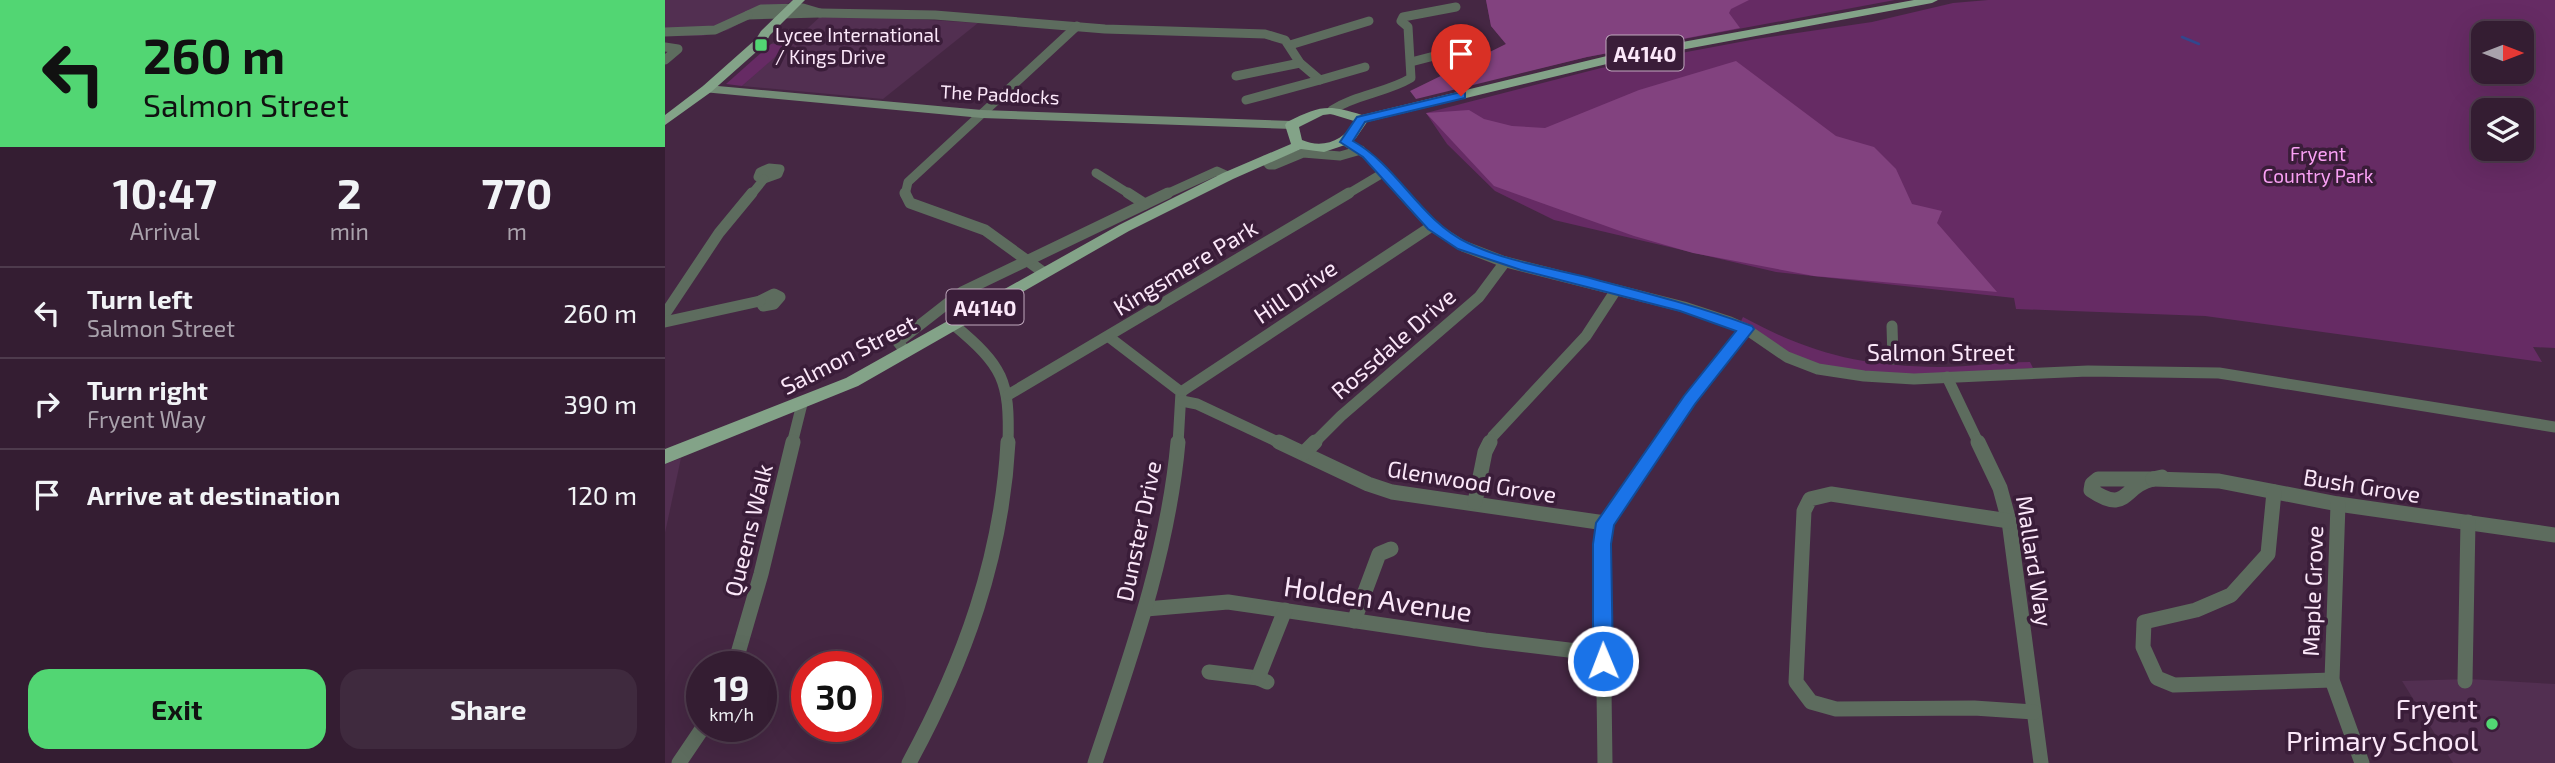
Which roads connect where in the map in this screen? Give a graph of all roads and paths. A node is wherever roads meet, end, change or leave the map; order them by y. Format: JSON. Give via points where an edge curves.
{"nodes":[{"id":1,"x":1932,"y":0,"type":"edge"},
{"id":2,"x":797,"y":7,"type":"edge"},
{"id":3,"x":1457,"y":7,"type":"dead end"},
{"id":4,"x":765,"y":13,"type":"junction"},
{"id":5,"x":746,"y":15,"type":"junction"},
{"id":6,"x":1369,"y":21,"type":"dead end"},
{"id":7,"x":1077,"y":26,"type":"junction"},
{"id":8,"x":665,"y":32,"type":"edge"},
{"id":9,"x":768,"y":32,"type":"junction"},
{"id":10,"x":1459,"y":44,"type":"dead end"},
{"id":11,"x":1290,"y":45,"type":"junction"},
{"id":12,"x":665,"y":47,"type":"edge"},
{"id":13,"x":665,"y":60,"type":"edge"},
{"id":14,"x":1411,"y":62,"type":"junction"},
{"id":15,"x":1300,"y":63,"type":"junction"},
{"id":16,"x":1365,"y":67,"type":"dead end"},
{"id":17,"x":1236,"y":76,"type":"dead end"},
{"id":18,"x":1320,"y":80,"type":"junction"},
{"id":19,"x":707,"y":89,"type":"junction"},
{"id":20,"x":1246,"y":100,"type":"dead end"},
{"id":21,"x":1332,"y":110,"type":"junction"},
{"id":22,"x":982,"y":114,"type":"junction"},
{"id":23,"x":1361,"y":119,"type":"junction"},
{"id":24,"x":665,"y":121,"type":"edge"},
{"id":25,"x":1292,"y":125,"type":"junction"},
{"id":26,"x":1346,"y":142,"type":"junction"},
{"id":27,"x":1300,"y":145,"type":"junction"},
{"id":28,"x":1361,"y":150,"type":"junction"},
{"id":29,"x":1265,"y":160,"type":"junction"},
{"id":30,"x":1096,"y":173,"type":"dead end"},
{"id":31,"x":1383,"y":173,"type":"junction"},
{"id":32,"x":1228,"y":176,"type":"junction"},
{"id":33,"x":764,"y":179,"type":"dead end"},
{"id":34,"x":1145,"y":204,"type":"junction"},
{"id":35,"x":1432,"y":226,"type":"junction"},
{"id":36,"x":1025,"y":261,"type":"junction"},
{"id":37,"x":1505,"y":261,"type":"junction"},
{"id":38,"x":1043,"y":272,"type":"junction"},
{"id":39,"x":1616,"y":290,"type":"junction"},
{"id":40,"x":760,"y":301,"type":"dead end"},
{"id":41,"x":665,"y":314,"type":"edge"},
{"id":42,"x":665,"y":322,"type":"edge"},
{"id":43,"x":954,"y":325,"type":"junction"},
{"id":44,"x":1892,"y":326,"type":"dead end"},
{"id":45,"x":1746,"y":329,"type":"junction"},
{"id":46,"x":1109,"y":337,"type":"junction"},
{"id":47,"x":907,"y":352,"type":"junction"},
{"id":48,"x":1893,"y":359,"type":"dead end"},
{"id":49,"x":1947,"y":377,"type":"junction"},
{"id":50,"x":1008,"y":395,"type":"junction"},
{"id":51,"x":1182,"y":396,"type":"junction"},
{"id":52,"x":802,"y":404,"type":"junction"},
{"id":53,"x":2555,"y":427,"type":"edge"},
{"id":54,"x":1304,"y":453,"type":"junction"},
{"id":55,"x":665,"y":457,"type":"edge"},
{"id":56,"x":2162,"y":477,"type":"dead end"},
{"id":57,"x":2274,"y":492,"type":"junction"},
{"id":58,"x":1475,"y":502,"type":"junction"},
{"id":59,"x":2338,"y":504,"type":"junction"},
{"id":60,"x":2009,"y":521,"type":"junction"},
{"id":61,"x":2468,"y":522,"type":"junction"},
{"id":62,"x":1605,"y":523,"type":"junction"},
{"id":63,"x":2555,"y":535,"type":"edge"},
{"id":64,"x":1391,"y":549,"type":"dead end"},
{"id":65,"x":1146,"y":609,"type":"junction"},
{"id":66,"x":1285,"y":610,"type":"junction"},
{"id":67,"x":1354,"y":621,"type":"junction"},
{"id":68,"x":739,"y":651,"type":"edge"},
{"id":69,"x":1602,"y":654,"type":"junction"},
{"id":70,"x":1209,"y":671,"type":"dead end"},
{"id":71,"x":2332,"y":680,"type":"junction"},
{"id":72,"x":2465,"y":681,"type":"dead end"},
{"id":73,"x":2034,"y":712,"type":"junction"},
{"id":74,"x":693,"y":742,"type":"edge"},
{"id":75,"x":679,"y":763,"type":"edge"},
{"id":76,"x":909,"y":763,"type":"edge"},
{"id":77,"x":1095,"y":763,"type":"edge"},
{"id":78,"x":1605,"y":763,"type":"edge"},
{"id":79,"x":2041,"y":763,"type":"edge"},
{"id":80,"x":2362,"y":763,"type":"edge"}],
"edges":[{"from":1,"to":23,"type":"main road","number":"A4140","via":[[1611,59]]},
{"from":2,"to":4,"type":"street"},
{"from":2,"to":5,"type":"street","via":[[758,9]]},
{"from":2,"to":7,"type":"street","via":[[820,13]]},
{"from":2,"to":9,"type":"main road"},
{"from":3,"to":14,"type":"street","via":[[1411,14],[1401,21],[1408,27]]},
{"from":4,"to":5,"type":"street"},
{"from":4,"to":9,"type":"main road","via":[[771,16]]},
{"from":5,"to":8,"type":"street","via":[[705,32]]},
{"from":6,"to":11,"type":"street"},
{"from":7,"to":11,"type":"street","via":[[1265,34]]},
{"from":7,"to":22,"type":"street"},
{"from":9,"to":19,"type":"main road"},
{"from":10,"to":14,"type":"street"},
{"from":11,"to":15,"type":"street"},
{"from":12,"to":13,"type":"street","via":[[678,49]]},
{"from":14,"to":21,"type":"street","via":[[1411,78],[1395,89],[1345,101]]},
{"from":15,"to":17,"type":"street"},
{"from":15,"to":18,"type":"street"},
{"from":16,"to":18,"type":"street"},
{"from":18,"to":20,"type":"street"},
{"from":19,"to":22,"type":"street","name":"The Paddocks"},
{"from":19,"to":24,"type":"main road"},
{"from":21,"to":23,"type":"main road"},
{"from":21,"to":25,"type":"main road"},
{"from":22,"to":25,"type":"street","name":"The Paddocks"},
{"from":22,"to":36,"type":"street","via":[[908,182],[904,195],[910,203],[985,230]]},
{"from":23,"to":26,"type":"main road"},
{"from":25,"to":27,"type":"main road"},
{"from":26,"to":27,"type":"main road"},
{"from":26,"to":28,"type":"street","name":"Salmon Street"},
{"from":27,"to":29,"type":"main road","name":"Salmon Street","number":"A4140"},
{"from":28,"to":29,"type":"street","via":[[1340,156],[1303,153],[1275,165]]},
{"from":28,"to":31,"type":"street","name":"Salmon Street"},
{"from":29,"to":32,"type":"main road","name":"Salmon Street","number":"A4140"},
{"from":30,"to":34,"type":"street"},
{"from":31,"to":35,"type":"street","name":"Salmon Street"},
{"from":31,"to":46,"type":"street","name":"Kingsmere Park"},
{"from":32,"to":34,"type":"street","name":"Salmon Street","via":[[1217,171]]},
{"from":32,"to":38,"type":"main road","name":"Salmon Street","number":"A4140"},
{"from":33,"to":41,"type":"street","via":[[719,233]]},
{"from":34,"to":36,"type":"street","name":"Salmon Street"},
{"from":35,"to":37,"type":"street","name":"Salmon Street","via":[[1463,246]]},
{"from":35,"to":51,"type":"street","name":"Hill Drive"},
{"from":36,"to":38,"type":"street"},
{"from":36,"to":47,"type":"street","name":"Salmon Street","via":[[962,292],[898,342]]},
{"from":37,"to":39,"type":"street","name":"Salmon Street"},
{"from":37,"to":54,"type":"street","name":"Rossdale Drive","via":[[1479,297]]},
{"from":38,"to":43,"type":"main road","name":"Salmon Street","number":"A4140"},
{"from":39,"to":45,"type":"street","name":"Salmon Street"},
{"from":39,"to":58,"type":"street","via":[[1586,335],[1493,436],[1485,452]]},
{"from":40,"to":42,"type":"street"},
{"from":43,"to":47,"type":"main road","name":"Salmon Street","number":"A4140"},
{"from":43,"to":50,"type":"street","via":[[991,360]]},
{"from":44,"to":48,"type":"street"},
{"from":45,"to":49,"type":"street","name":"Salmon Street","via":[[1787,357],[1818,369],[1864,376]]},
{"from":45,"to":62,"type":"street","via":[[1690,400]]},
{"from":46,"to":50,"type":"street","name":"Kingsmere Park"},
{"from":46,"to":51,"type":"street"},
{"from":47,"to":52,"type":"main road","name":"Salmon Street","number":"A4140"},
{"from":49,"to":53,"type":"street","name":"Salmon Street","via":[[2088,370],[2219,373]]},
{"from":49,"to":60,"type":"street","name":"Mallard Way","via":[[2000,488]]},
{"from":50,"to":76,"type":"street","via":[[1008,456],[991,567],[934,721]]},
{"from":51,"to":54,"type":"street","name":"Glenwood Grove"},
{"from":51,"to":65,"type":"street","name":"Dunster Drive","via":[[1176,476]]},
{"from":52,"to":55,"type":"main road","name":"Salmon Street","number":"A4140"},
{"from":52,"to":68,"type":"street","name":"Queens Walk"},
{"from":54,"to":58,"type":"street","name":"Glenwood Grove","via":[[1392,492]]},
{"from":56,"to":57,"type":"street","name":"Bush Grove","via":[[2219,481]]},
{"from":57,"to":59,"type":"street","name":"Bush Grove"},
{"from":57,"to":71,"type":"street","name":"Maple Grove","via":[[2268,554],[2231,595],[2196,610],[2144,622],[2143,647],[2157,678],[2174,685]]},
{"from":58,"to":62,"type":"street","name":"Glenwood Grove"},
{"from":59,"to":61,"type":"street","name":"Bush Grove"},
{"from":59,"to":71,"type":"street","name":"Maple Grove"},
{"from":60,"to":73,"type":"street","name":"Mallard Way"},
{"from":60,"to":73,"type":"street","via":[[1831,494],[1807,501],[1796,682],[1803,697],[1836,709]]},
{"from":61,"to":63,"type":"street","name":"Bush Grove"},
{"from":61,"to":72,"type":"street"},
{"from":62,"to":69,"type":"street"},
{"from":64,"to":67,"type":"street","via":[[1380,554]]},
{"from":65,"to":66,"type":"street","name":"Holden Avenue","via":[[1228,602]]},
{"from":65,"to":77,"type":"street","name":"Dunster Drive"},
{"from":66,"to":67,"type":"street","name":"Holden Avenue"},
{"from":66,"to":70,"type":"street","via":[[1262,680]]},
{"from":67,"to":69,"type":"street","name":"Holden Avenue"},
{"from":69,"to":78,"type":"street"},
{"from":71,"to":80,"type":"street","name":"Maple Grove"},
{"from":73,"to":79,"type":"street","name":"Mallard Way"},
{"from":74,"to":75,"type":"street"}]}
